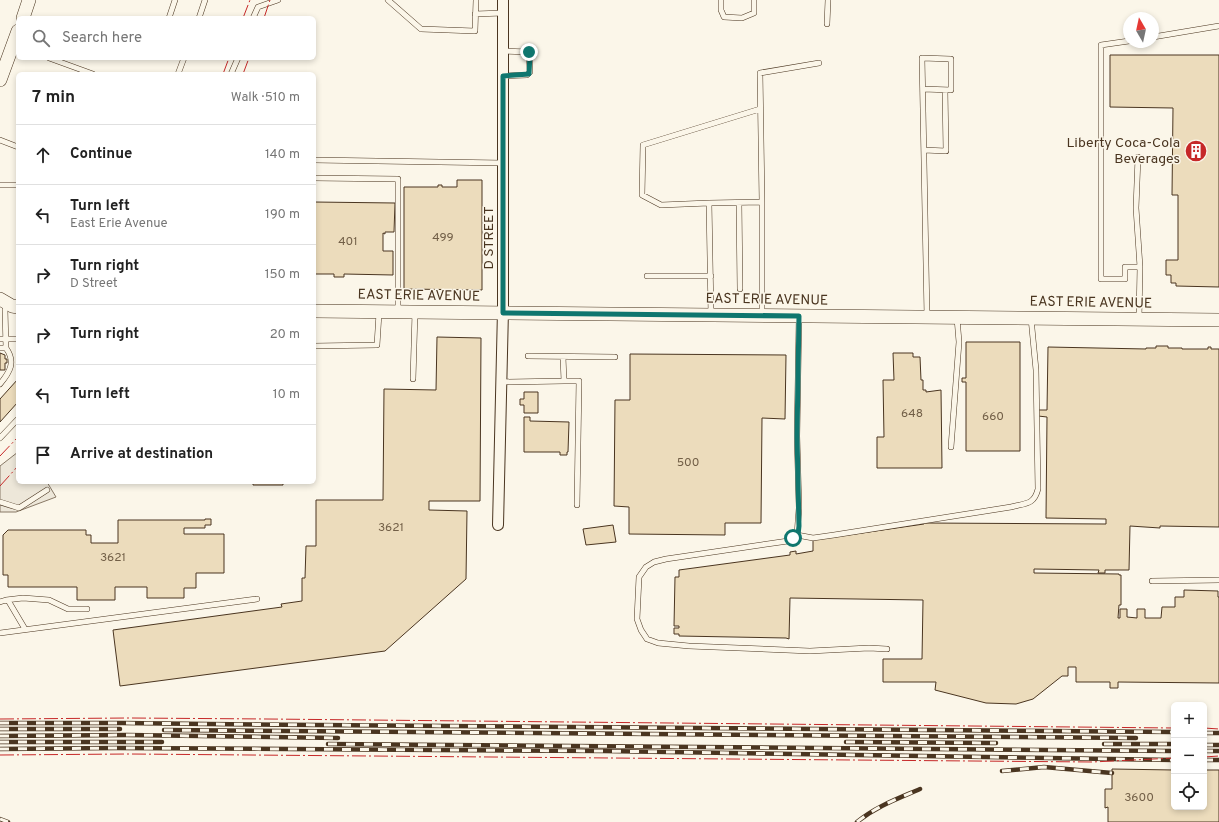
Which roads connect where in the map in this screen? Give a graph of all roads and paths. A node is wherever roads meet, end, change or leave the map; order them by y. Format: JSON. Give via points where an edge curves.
{"nodes":[{"id":1,"x":29,"y":0,"type":"edge"},
{"id":2,"x":175,"y":0,"type":"edge"},
{"id":3,"x":205,"y":0,"type":"edge"},
{"id":4,"x":278,"y":0,"type":"edge"},
{"id":5,"x":388,"y":0,"type":"edge"},
{"id":6,"x":476,"y":0,"type":"edge"},
{"id":7,"x":503,"y":0,"type":"edge"},
{"id":8,"x":721,"y":0,"type":"edge"},
{"id":9,"x":754,"y":0,"type":"edge"},
{"id":10,"x":828,"y":0,"type":"edge"},
{"id":11,"x":503,"y":13,"type":"junction"},
{"id":12,"x":475,"y":14,"type":"junction"},
{"id":13,"x":24,"y":16,"type":"edge"},
{"id":14,"x":170,"y":16,"type":"edge"},
{"id":15,"x":199,"y":16,"type":"edge"},
{"id":16,"x":255,"y":16,"type":"edge"},
{"id":17,"x":827,"y":24,"type":"dead end"},
{"id":18,"x":1219,"y":26,"type":"edge"},
{"id":19,"x":1159,"y":36,"type":"edge"},
{"id":20,"x":1123,"y":42,"type":"edge"},
{"id":21,"x":16,"y":46,"type":"edge"},
{"id":22,"x":503,"y":51,"type":"junction"},
{"id":23,"x":54,"y":60,"type":"edge"},
{"id":24,"x":183,"y":60,"type":"edge"},
{"id":25,"x":237,"y":60,"type":"edge"},
{"id":26,"x":819,"y":63,"type":"dead end"},
{"id":27,"x":88,"y":72,"type":"edge"},
{"id":28,"x":179,"y":72,"type":"edge"},
{"id":29,"x":233,"y":72,"type":"edge"},
{"id":30,"x":503,"y":76,"type":"junction"},
{"id":31,"x":0,"y":80,"type":"edge"},
{"id":32,"x":923,"y":89,"type":"junction"},
{"id":33,"x":945,"y":90,"type":"junction"},
{"id":34,"x":760,"y":109,"type":"junction"},
{"id":35,"x":0,"y":140,"type":"edge"},
{"id":36,"x":16,"y":146,"type":"edge"},
{"id":37,"x":924,"y":150,"type":"junction"},
{"id":38,"x":1138,"y":157,"type":"dead end"},
{"id":39,"x":316,"y":160,"type":"edge"},
{"id":40,"x":503,"y":163,"type":"junction"},
{"id":41,"x":316,"y":178,"type":"edge"},
{"id":42,"x":0,"y":185,"type":"edge"},
{"id":43,"x":16,"y":185,"type":"edge"},
{"id":44,"x":762,"y":202,"type":"junction"},
{"id":45,"x":709,"y":203,"type":"junction"},
{"id":46,"x":739,"y":203,"type":"junction"},
{"id":47,"x":1140,"y":268,"type":"junction"},
{"id":48,"x":647,"y":276,"type":"dead end"},
{"id":49,"x":711,"y":276,"type":"junction"},
{"id":50,"x":740,"y":289,"type":"dead end"},
{"id":51,"x":2,"y":305,"type":"edge"},
{"id":52,"x":16,"y":307,"type":"edge"},
{"id":53,"x":316,"y":311,"type":"edge"},
{"id":54,"x":379,"y":312,"type":"junction"},
{"id":55,"x":398,"y":312,"type":"junction"},
{"id":56,"x":415,"y":312,"type":"junction"},
{"id":57,"x":503,"y":313,"type":"junction"},
{"id":58,"x":712,"y":315,"type":"junction"},
{"id":59,"x":762,"y":316,"type":"junction"},
{"id":60,"x":799,"y":316,"type":"junction"},
{"id":61,"x":927,"y":317,"type":"junction"},
{"id":62,"x":957,"y":317,"type":"junction"},
{"id":63,"x":1031,"y":318,"type":"junction"},
{"id":64,"x":1139,"y":319,"type":"junction"},
{"id":65,"x":1219,"y":320,"type":"edge"},
{"id":66,"x":3,"y":329,"type":"edge"},
{"id":67,"x":3,"y":339,"type":"edge"},
{"id":68,"x":16,"y":339,"type":"edge"},
{"id":69,"x":316,"y":346,"type":"edge"},
{"id":70,"x":0,"y":348,"type":"edge"},
{"id":71,"x":6,"y":348,"type":"junction"},
{"id":72,"x":528,"y":356,"type":"dead end"},
{"id":73,"x":563,"y":357,"type":"junction"},
{"id":74,"x":615,"y":357,"type":"dead end"},
{"id":75,"x":413,"y":379,"type":"dead end"},
{"id":76,"x":564,"y":381,"type":"junction"},
{"id":77,"x":501,"y":382,"type":"junction"},
{"id":78,"x":0,"y":384,"type":"edge"},
{"id":79,"x":16,"y":421,"type":"edge"},
{"id":80,"x":0,"y":438,"type":"edge"},
{"id":81,"x":951,"y":448,"type":"dead end"},
{"id":82,"x":47,"y":490,"type":"dead end"},
{"id":83,"x":0,"y":502,"type":"edge"},
{"id":84,"x":577,"y":505,"type":"dead end"},
{"id":85,"x":498,"y":525,"type":"dead end"},
{"id":86,"x":798,"y":535,"type":"junction"},
{"id":87,"x":1219,"y":580,"type":"edge"},
{"id":88,"x":1152,"y":581,"type":"dead end"},
{"id":89,"x":257,"y":599,"type":"dead end"},
{"id":90,"x":6,"y":600,"type":"junction"},
{"id":91,"x":0,"y":602,"type":"edge"},
{"id":92,"x":87,"y":609,"type":"dead end"},
{"id":93,"x":24,"y":629,"type":"junction"},
{"id":94,"x":0,"y":633,"type":"edge"},
{"id":95,"x":886,"y":649,"type":"dead end"}],
"edges":[{"from":1,"to":13,"type":"main road"},
{"from":2,"to":14,"type":"lane"},
{"from":3,"to":15,"type":"lane"},
{"from":4,"to":16,"type":"lane","via":[[258,7]]},
{"from":5,"to":12,"type":"lane","via":[[421,30],[475,31]]},
{"from":6,"to":12,"type":"lane"},
{"from":7,"to":11,"type":"street","name":"D STREET"},
{"from":8,"to":9,"type":"lane","via":[[722,15],[726,18],[742,18],[754,13]]},
{"from":10,"to":17,"type":"lane"},
{"from":11,"to":12,"type":"lane"},
{"from":11,"to":22,"type":"street","name":"D STREET"},
{"from":18,"to":19,"type":"lane"},
{"from":20,"to":47,"type":"lane","via":[[1101,45],[1101,279],[1125,279],[1125,267]]},
{"from":21,"to":31,"type":"main road"},
{"from":22,"to":30,"type":"street","name":"D STREET"},
{"from":22,"to":30,"type":"lane","via":[[530,54],[530,72],[527,75]]},
{"from":23,"to":27,"type":"lane"},
{"from":24,"to":28,"type":"lane"},
{"from":25,"to":29,"type":"lane"},
{"from":26,"to":34,"type":"lane","via":[[760,73]]},
{"from":30,"to":40,"type":"street","name":"D STREET"},
{"from":32,"to":33,"type":"lane"},
{"from":32,"to":33,"type":"lane","via":[[922,58],[951,59],[951,90]]},
{"from":32,"to":37,"type":"lane"},
{"from":33,"to":37,"type":"lane","via":[[946,151]]},
{"from":34,"to":44,"type":"lane"},
{"from":34,"to":45,"type":"lane","via":[[643,145],[642,195],[662,205]]},
{"from":35,"to":36,"type":"lane"},
{"from":37,"to":61,"type":"lane"},
{"from":38,"to":47,"type":"lane","via":[[1136,208]]},
{"from":39,"to":40,"type":"lane"},
{"from":40,"to":57,"type":"street","name":"D STREET"},
{"from":41,"to":55,"type":"lane","via":[[398,179]]},
{"from":42,"to":43,"type":"lane"},
{"from":44,"to":46,"type":"lane"},
{"from":44,"to":59,"type":"lane"},
{"from":45,"to":46,"type":"lane"},
{"from":45,"to":49,"type":"lane"},
{"from":46,"to":50,"type":"lane"},
{"from":47,"to":64,"type":"lane"},
{"from":48,"to":49,"type":"lane"},
{"from":49,"to":58,"type":"lane"},
{"from":51,"to":52,"type":"main road"},
{"from":51,"to":66,"type":"lane"},
{"from":53,"to":54,"type":"main road","name":"EAST ERIE AVENUE"},
{"from":54,"to":55,"type":"main road","name":"EAST ERIE AVENUE"},
{"from":54,"to":69,"type":"lane","via":[[376,345]]},
{"from":55,"to":56,"type":"main road","name":"EAST ERIE AVENUE"},
{"from":56,"to":57,"type":"main road","name":"EAST ERIE AVENUE"},
{"from":56,"to":75,"type":"lane"},
{"from":57,"to":58,"type":"main road","name":"EAST ERIE AVENUE"},
{"from":57,"to":77,"type":"street","name":"D STREET"},
{"from":58,"to":59,"type":"main road","name":"EAST ERIE AVENUE"},
{"from":59,"to":60,"type":"main road","name":"EAST ERIE AVENUE"},
{"from":60,"to":61,"type":"main road","name":"EAST ERIE AVENUE"},
{"from":60,"to":86,"type":"lane"},
{"from":61,"to":62,"type":"main road","name":"EAST ERIE AVENUE"},
{"from":62,"to":63,"type":"main road","name":"EAST ERIE AVENUE"},
{"from":62,"to":81,"type":"lane","via":[[959,342]]},
{"from":63,"to":64,"type":"main road","name":"EAST ERIE AVENUE"},
{"from":63,"to":86,"type":"lane","via":[[1036,370],[1036,498],[1011,507],[834,535],[813,538]]},
{"from":64,"to":65,"type":"main road","name":"EAST ERIE AVENUE"},
{"from":66,"to":67,"type":"lane"},
{"from":67,"to":68,"type":"lane"},
{"from":67,"to":71,"type":"lane"},
{"from":70,"to":71,"type":"lane"},
{"from":71,"to":78,"type":"lane","via":[[11,355],[10,372]]},
{"from":72,"to":73,"type":"lane"},
{"from":73,"to":74,"type":"lane"},
{"from":73,"to":76,"type":"lane"},
{"from":76,"to":77,"type":"lane"},
{"from":76,"to":84,"type":"lane","via":[[579,381]]},
{"from":77,"to":85,"type":"street","name":"D STREET"},
{"from":79,"to":80,"type":"lane"},
{"from":82,"to":83,"type":"lane","via":[[19,508]]},
{"from":86,"to":95,"type":"lane","via":[[788,541],[654,562],[646,567],[639,578],[637,619],[641,630],[647,639],[658,643],[689,646],[810,650]]},
{"from":87,"to":88,"type":"lane"},
{"from":89,"to":93,"type":"lane"},
{"from":90,"to":91,"type":"lane"},
{"from":90,"to":92,"type":"lane","via":[[49,600],[68,609]]},
{"from":90,"to":93,"type":"lane"},
{"from":93,"to":94,"type":"lane"}]}
